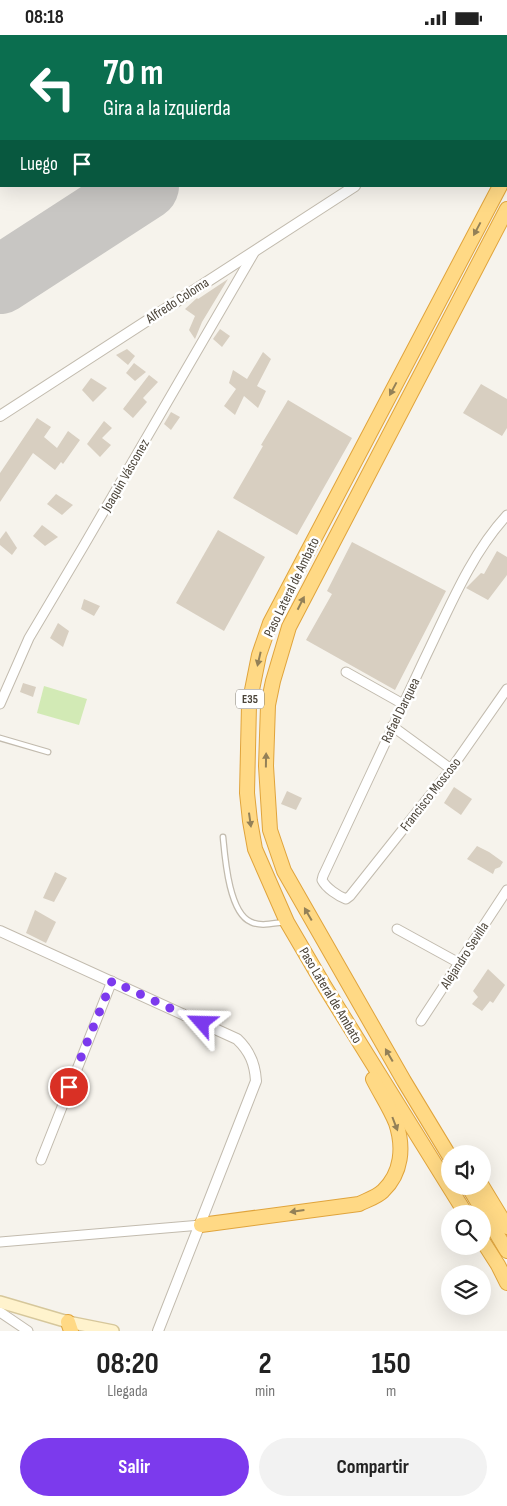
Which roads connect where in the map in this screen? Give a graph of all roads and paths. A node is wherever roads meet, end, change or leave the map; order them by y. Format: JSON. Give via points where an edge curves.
{"nodes":[{"id":1,"x":353,"y":187,"type":"edge"},
{"id":2,"x":499,"y":187,"type":"edge"},
{"id":3,"x":507,"y":209,"type":"edge"},
{"id":4,"x":255,"y":250,"type":"junction"},
{"id":5,"x":409,"y":359,"type":"junction"},
{"id":6,"x":425,"y":368,"type":"junction"},
{"id":7,"x":0,"y":416,"type":"edge"},
{"id":8,"x":507,"y":515,"type":"edge"},
{"id":9,"x":346,"y":672,"type":"dead end"},
{"id":10,"x":507,"y":689,"type":"edge"},
{"id":11,"x":0,"y":704,"type":"edge"},
{"id":12,"x":403,"y":704,"type":"junction"},
{"id":13,"x":392,"y":726,"type":"junction"},
{"id":14,"x":0,"y":737,"type":"edge"},
{"id":15,"x":48,"y":751,"type":"dead end"},
{"id":16,"x":451,"y":769,"type":"junction"},
{"id":17,"x":223,"y":837,"type":"dead end"},
{"id":18,"x":507,"y":890,"type":"edge"},
{"id":19,"x":350,"y":896,"type":"joint"},
{"id":20,"x":287,"y":922,"type":"junction"},
{"id":21,"x":397,"y":929,"type":"dead end"},
{"id":22,"x":0,"y":931,"type":"edge"},
{"id":23,"x":459,"y":963,"type":"junction"},
{"id":24,"x":112,"y":981,"type":"junction"},
{"id":25,"x":325,"y":987,"type":"junction"},
{"id":26,"x":421,"y":1021,"type":"dead end"},
{"id":27,"x":404,"y":1081,"type":"junction"},
{"id":28,"x":443,"y":1145,"type":"edge"},
{"id":29,"x":453,"y":1145,"type":"edge"},
{"id":30,"x":41,"y":1160,"type":"dead end"},
{"id":31,"x":473,"y":1195,"type":"edge"},
{"id":32,"x":487,"y":1195,"type":"edge"},
{"id":33,"x":460,"y":1205,"type":"edge"},
{"id":34,"x":201,"y":1225,"type":"junction"},
{"id":35,"x":507,"y":1227,"type":"edge"},
{"id":36,"x":0,"y":1242,"type":"edge"},
{"id":37,"x":507,"y":1251,"type":"edge"},
{"id":38,"x":491,"y":1254,"type":"edge"},
{"id":39,"x":507,"y":1283,"type":"edge"},
{"id":40,"x":0,"y":1302,"type":"edge"},
{"id":41,"x":0,"y":1312,"type":"edge"},
{"id":42,"x":70,"y":1326,"type":"edge"},
{"id":43,"x":28,"y":1331,"type":"edge"},
{"id":44,"x":112,"y":1331,"type":"edge"},
{"id":45,"x":158,"y":1331,"type":"edge"}],
"edges":[{"from":1,"to":4,"type":"street","name":"Alfredo Coloma"},
{"from":2,"to":5,"type":"highway","name":"Paso Lateral de Ambato","number":"E35","one_way":true},
{"from":3,"to":6,"type":"highway","name":"Paso Lateral de Ambato","number":"E35"},
{"from":4,"to":7,"type":"street","name":"Alfredo Coloma"},
{"from":4,"to":11,"type":"street","name":"Joaquin Vásconez","via":[[29,639]]},
{"from":5,"to":6,"type":"highway"},
{"from":5,"to":20,"type":"highway","name":"Paso Lateral de Ambato","number":"E35","one_way":true,"via":[[270,623],[259,655],[249,705],[247,793],[255,849]]},
{"from":27,"to":6,"type":"highway","name":"Paso Lateral de Ambato","number":"E35","one_way":true,"via":[[284,871],[270,830],[266,766],[268,705],[289,627]]},
{"from":8,"to":12,"type":"street","name":"Rafael Darquea","via":[[468,572]]},
{"from":9,"to":12,"type":"street"},
{"from":10,"to":16,"type":"street","name":"Francisco Moscoso"},
{"from":12,"to":13,"type":"street","name":"Rafael Darquea"},
{"from":13,"to":16,"type":"street"},
{"from":13,"to":19,"type":"street","name":"Rafael Darquea","via":[[322,880],[342,897]]},
{"from":14,"to":15,"type":"lane"},
{"from":16,"to":19,"type":"street","name":"Francisco Moscoso"},
{"from":17,"to":20,"type":"lane","via":[[231,889],[240,913],[249,922],[259,925]]},
{"from":18,"to":23,"type":"street","name":"Alejandro Sevilla"},
{"from":20,"to":25,"type":"highway","name":"Paso Lateral de Ambato","number":"E35"},
{"from":21,"to":23,"type":"street"},
{"from":22,"to":24,"type":"street"},
{"from":23,"to":26,"type":"street","name":"Alejandro Sevilla"},
{"from":24,"to":30,"type":"street"},
{"from":24,"to":34,"type":"street","via":[[238,1039],[251,1055],[256,1081]]},
{"from":25,"to":33,"type":"highway","name":"Paso Lateral de Ambato","number":"E35"},
{"from":25,"to":34,"type":"highway","one_way":true,"via":[[395,1123],[400,1142],[400,1162],[394,1178],[382,1192],[359,1203]]},
{"from":27,"to":28,"type":"highway","name":"Paso Lateral de Ambato","number":"E35"},
{"from":27,"to":29,"type":"highway"},
{"from":31,"to":37,"type":"highway"},
{"from":32,"to":35,"type":"highway"},
{"from":34,"to":36,"type":"street"},
{"from":34,"to":45,"type":"street"},
{"from":38,"to":39,"type":"highway"},
{"from":40,"to":42,"type":"main road"},
{"from":41,"to":43,"type":"street"},
{"from":42,"to":44,"type":"main road"}]}
